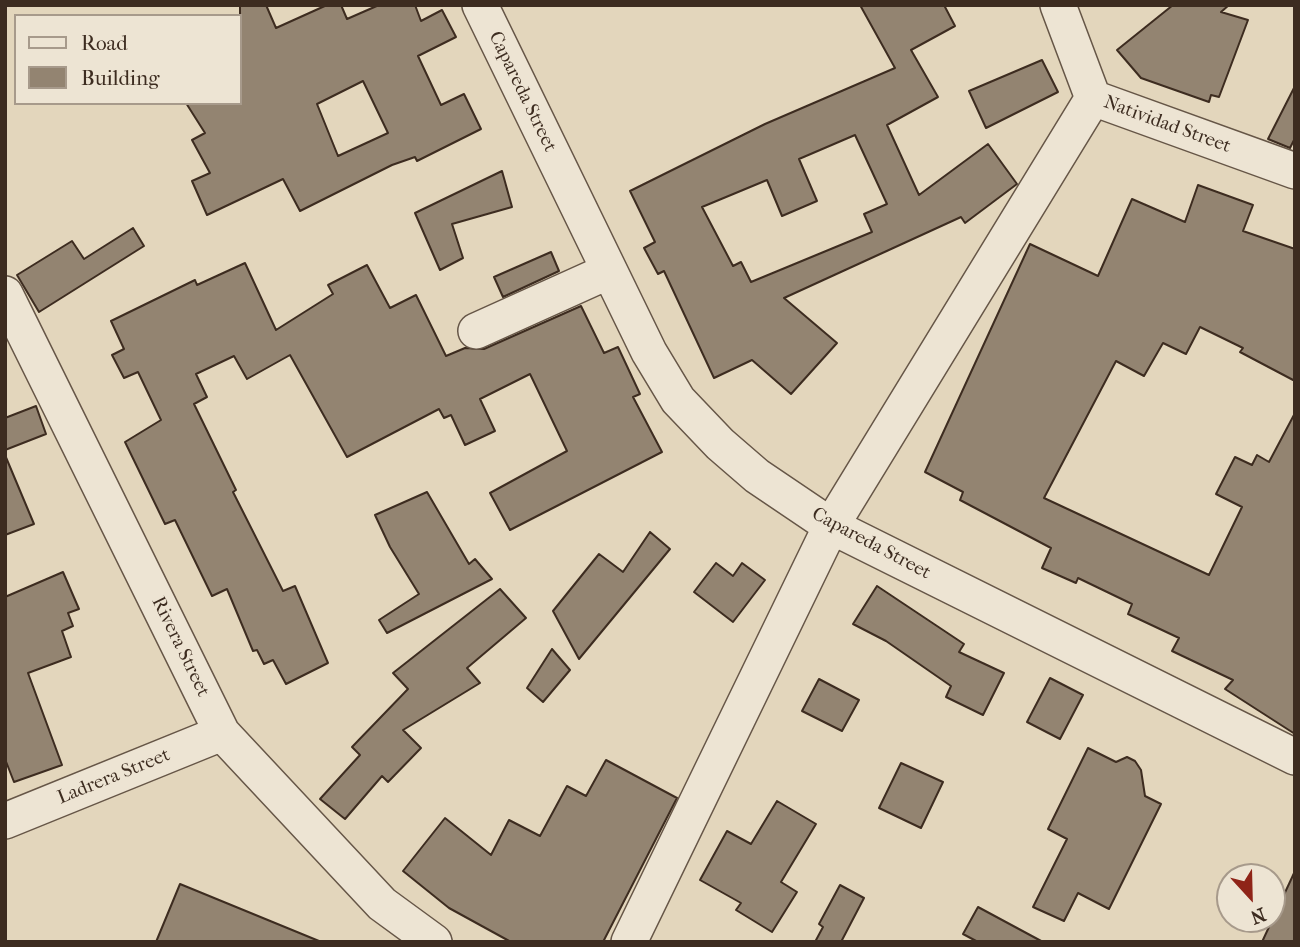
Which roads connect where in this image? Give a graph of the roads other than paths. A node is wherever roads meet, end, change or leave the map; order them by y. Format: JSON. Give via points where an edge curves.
{"nodes":[{"id":1,"x":480,"y":5,"type":"edge"},
{"id":2,"x":1058,"y":5,"type":"edge"},
{"id":3,"x":1093,"y":98,"type":"junction"},
{"id":4,"x":1295,"y":171,"type":"edge"},
{"id":5,"x":609,"y":271,"type":"junction"},
{"id":6,"x":5,"y":294,"type":"edge"},
{"id":7,"x":476,"y":331,"type":"dead end"},
{"id":8,"x":831,"y":526,"type":"junction"},
{"id":9,"x":222,"y":733,"type":"junction"},
{"id":10,"x":1295,"y":757,"type":"edge"},
{"id":11,"x":5,"y":821,"type":"edge"},
{"id":12,"x":434,"y":942,"type":"edge"},
{"id":13,"x":629,"y":942,"type":"edge"}],
"edges":[{"from":1,"to":5,"type":"street","name":"Capareda Street"},
{"from":2,"to":3,"type":"street","name":"Natividad Street"},
{"from":3,"to":4,"type":"street","name":"Natividad Street"},
{"from":3,"to":8,"type":"street"},
{"from":5,"to":7,"type":"street"},
{"from":5,"to":8,"type":"street","name":"Capareda Street","via":[[678,400],[757,476]]},
{"from":6,"to":9,"type":"street","name":"Rivera Street"},
{"from":8,"to":10,"type":"street","name":"Capareda Street"},
{"from":8,"to":13,"type":"street"},
{"from":9,"to":11,"type":"street","name":"Ladrera Street"},
{"from":9,"to":12,"type":"street","name":"Rivera Street","via":[[382,904]]}]}
